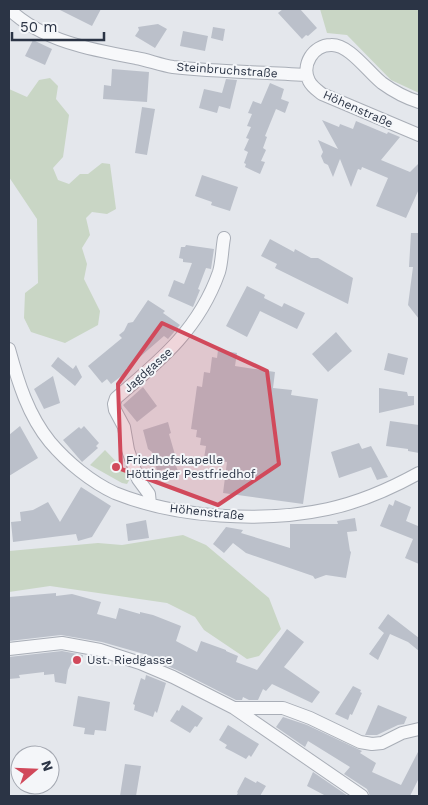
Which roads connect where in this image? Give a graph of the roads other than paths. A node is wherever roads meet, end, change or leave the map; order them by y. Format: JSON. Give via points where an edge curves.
{"nodes":[{"id":1,"x":9,"y":9,"type":"edge"},
{"id":2,"x":306,"y":75,"type":"junction"},
{"id":3,"x":419,"y":102,"type":"edge"},
{"id":4,"x":415,"y":133,"type":"edge"},
{"id":5,"x":419,"y":146,"type":"edge"},
{"id":6,"x":224,"y":238,"type":"dead end"},
{"id":7,"x":9,"y":349,"type":"edge"},
{"id":8,"x":419,"y":473,"type":"edge"},
{"id":9,"x":150,"y":504,"type":"junction"},
{"id":10,"x":9,"y":649,"type":"edge"},
{"id":11,"x":234,"y":708,"type":"junction"},
{"id":12,"x":419,"y":729,"type":"edge"},
{"id":13,"x":362,"y":796,"type":"edge"}],
"edges":[{"from":1,"to":2,"type":"street","name":"Steinbruchstraße","via":[[18,18],[55,38],[170,67]]},
{"from":2,"to":3,"type":"street","via":[[308,59],[314,51],[331,44],[348,51],[388,88]]},
{"from":2,"to":4,"type":"street","name":"Höhenstraße","via":[[322,94]]},
{"from":4,"to":5,"type":"street"},
{"from":6,"to":9,"type":"street","name":"Jagdgasse","via":[[219,271],[201,311],[180,341],[116,398],[114,404],[124,427],[138,479],[149,494]]},
{"from":7,"to":9,"type":"street","name":"Höhenstraße","via":[[28,407],[51,443],[93,480],[114,492]]},
{"from":8,"to":9,"type":"street","name":"Höhenstraße","via":[[375,495],[294,515],[207,514]]},
{"from":10,"to":11,"type":"street","via":[[62,642],[100,650],[173,677]]},
{"from":11,"to":12,"type":"street","via":[[283,708],[360,742],[372,744]]},
{"from":11,"to":13,"type":"street"}]}
